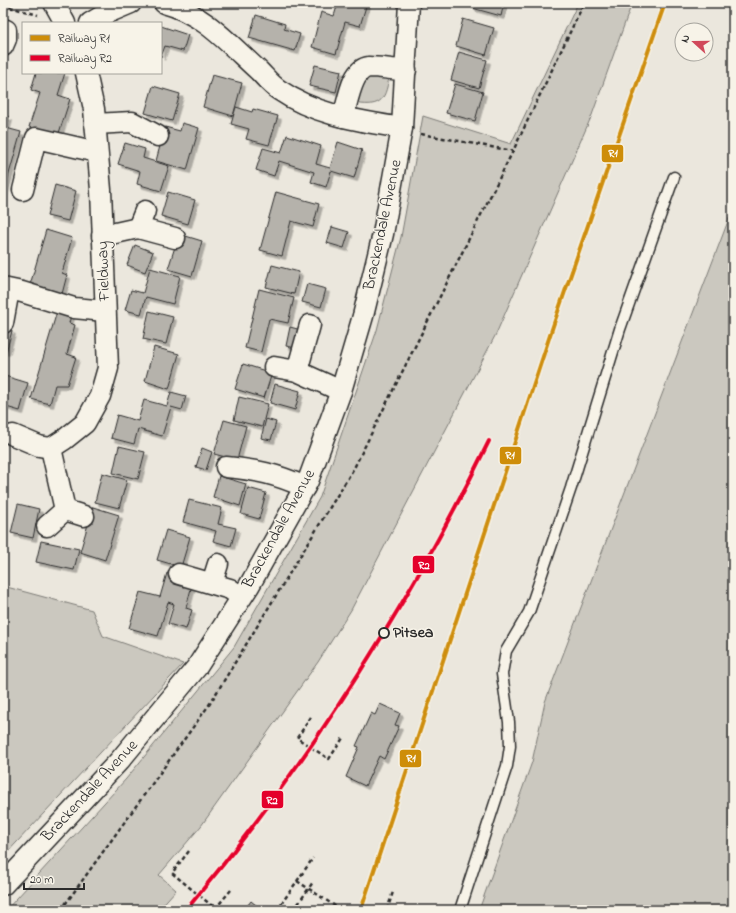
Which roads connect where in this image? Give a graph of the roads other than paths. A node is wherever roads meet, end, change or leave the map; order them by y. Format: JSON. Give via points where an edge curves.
{"nodes":[{"id":1,"x":131,"y":3,"type":"edge"},
{"id":2,"x":164,"y":3,"type":"edge"},
{"id":3,"x":409,"y":3,"type":"edge"},
{"id":4,"x":199,"y":9,"type":"edge"},
{"id":5,"x":49,"y":10,"type":"edge"},
{"id":6,"x":64,"y":22,"type":"edge"},
{"id":7,"x":92,"y":22,"type":"edge"},
{"id":8,"x":406,"y":70,"type":"junction"},
{"id":9,"x":86,"y":74,"type":"edge"},
{"id":10,"x":343,"y":117,"type":"junction"},
{"id":11,"x":95,"y":124,"type":"junction"},
{"id":12,"x":402,"y":128,"type":"junction"},
{"id":13,"x":158,"y":136,"type":"dead end"},
{"id":14,"x":98,"y":152,"type":"junction"},
{"id":15,"x":674,"y":178,"type":"dead end"},
{"id":16,"x":22,"y":190,"type":"dead end"},
{"id":17,"x":102,"y":236,"type":"junction"},
{"id":18,"x":175,"y":238,"type":"dead end"},
{"id":19,"x":6,"y":289,"type":"edge"},
{"id":20,"x":105,"y":311,"type":"junction"},
{"id":21,"x":3,"y":323,"type":"edge"},
{"id":22,"x":310,"y":325,"type":"dead end"},
{"id":23,"x":274,"y":367,"type":"dead end"},
{"id":24,"x":297,"y":370,"type":"junction"},
{"id":25,"x":341,"y":391,"type":"junction"},
{"id":26,"x":12,"y":435,"type":"dead end"},
{"id":27,"x":51,"y":448,"type":"junction"},
{"id":28,"x":226,"y":467,"type":"dead end"},
{"id":29,"x":305,"y":487,"type":"junction"},
{"id":30,"x":65,"y":510,"type":"junction"},
{"id":31,"x":84,"y":516,"type":"dead end"},
{"id":32,"x":47,"y":526,"type":"dead end"},
{"id":33,"x":218,"y":564,"type":"dead end"},
{"id":34,"x":179,"y":574,"type":"dead end"},
{"id":35,"x":212,"y":583,"type":"junction"},
{"id":36,"x":241,"y":598,"type":"junction"},
{"id":37,"x":3,"y":885,"type":"edge"},
{"id":38,"x":460,"y":910,"type":"edge"}],
"edges":[{"from":1,"to":7,"type":"street"},
{"from":2,"to":4,"type":"street"},
{"from":3,"to":8,"type":"street","name":"Brackendale Avenue"},
{"from":4,"to":10,"type":"street","via":[[277,89],[304,105]]},
{"from":5,"to":6,"type":"street"},
{"from":8,"to":10,"type":"street","via":[[368,67],[362,69],[355,75]]},
{"from":8,"to":12,"type":"street","name":"Brackendale Avenue"},
{"from":9,"to":11,"type":"street","name":"Fieldway"},
{"from":10,"to":12,"type":"street"},
{"from":11,"to":13,"type":"street","via":[[132,122]]},
{"from":11,"to":14,"type":"street","name":"Fieldway"},
{"from":12,"to":25,"type":"street","name":"Brackendale Avenue","via":[[383,234]]},
{"from":14,"to":16,"type":"street","via":[[36,138]]},
{"from":14,"to":17,"type":"street","name":"Fieldway"},
{"from":15,"to":38,"type":"lane","via":[[620,329],[571,488],[529,612],[506,651],[502,674],[509,722],[510,746],[507,766]]},
{"from":17,"to":18,"type":"street","via":[[142,219]]},
{"from":17,"to":20,"type":"street","name":"Fieldway"},
{"from":19,"to":20,"type":"street","via":[[74,308]]},
{"from":19,"to":21,"type":"street"},
{"from":20,"to":27,"type":"street","name":"Fieldway","via":[[108,368],[100,396],[84,423],[65,440]]},
{"from":22,"to":24,"type":"street"},
{"from":23,"to":24,"type":"street"},
{"from":24,"to":25,"type":"street"},
{"from":25,"to":29,"type":"street","name":"Brackendale Avenue"},
{"from":26,"to":27,"type":"street"},
{"from":27,"to":30,"type":"street"},
{"from":28,"to":29,"type":"street","via":[[259,463]]},
{"from":29,"to":36,"type":"street","name":"Brackendale Avenue"},
{"from":30,"to":31,"type":"street"},
{"from":30,"to":32,"type":"street"},
{"from":33,"to":35,"type":"street"},
{"from":34,"to":35,"type":"street"},
{"from":35,"to":36,"type":"street","via":[[230,589]]},
{"from":36,"to":37,"type":"street","name":"Brackendale Avenue","via":[[197,667],[167,704],[120,760]]}]}
